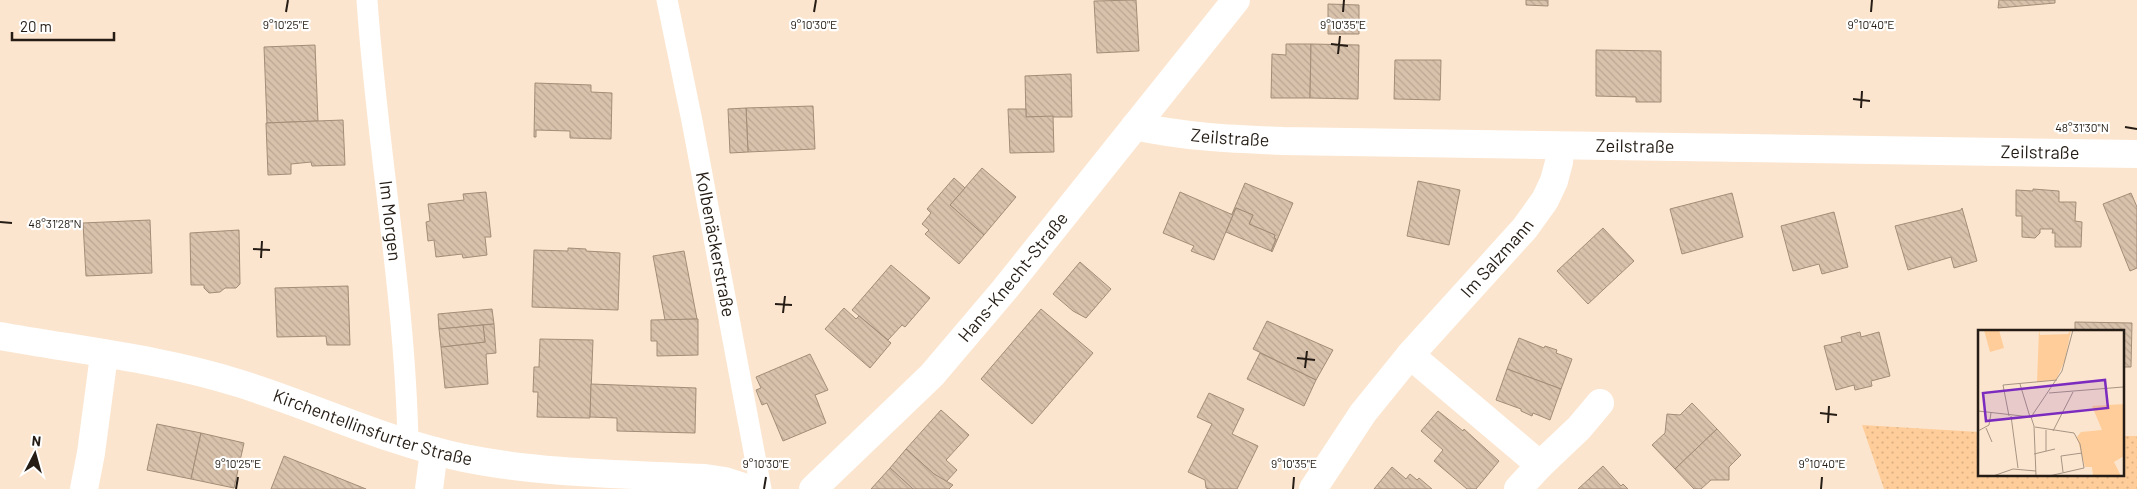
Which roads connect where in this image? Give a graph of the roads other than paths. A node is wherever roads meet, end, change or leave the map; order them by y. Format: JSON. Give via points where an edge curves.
{"nodes":[{"id":1,"x":368,"y":0,"type":"edge"},
{"id":2,"x":667,"y":0,"type":"edge"},
{"id":3,"x":1236,"y":0,"type":"edge"},
{"id":4,"x":1135,"y":126,"type":"junction"},
{"id":5,"x":1560,"y":146,"type":"junction"},
{"id":6,"x":2137,"y":154,"type":"edge"},
{"id":7,"x":0,"y":336,"type":"edge"},
{"id":8,"x":104,"y":355,"type":"junction"},
{"id":9,"x":1410,"y":355,"type":"junction"},
{"id":10,"x":1600,"y":402,"type":"dead end"},
{"id":11,"x":408,"y":443,"type":"junction"},
{"id":12,"x":434,"y":450,"type":"junction"},
{"id":13,"x":1540,"y":465,"type":"junction"},
{"id":14,"x":84,"y":489,"type":"edge"},
{"id":15,"x":429,"y":489,"type":"edge"},
{"id":16,"x":750,"y":489,"type":"edge"},
{"id":17,"x":761,"y":489,"type":"edge"},
{"id":18,"x":814,"y":489,"type":"edge"},
{"id":19,"x":1313,"y":489,"type":"edge"},
{"id":20,"x":1518,"y":489,"type":"edge"}],
"edges":[{"from":1,"to":11,"type":"lane","name":"Im Morgen","via":[[406,361]]},
{"from":2,"to":17,"type":"lane","name":"Kolbenäckerstraße"},
{"from":3,"to":4,"type":"street","name":"Hans-Knecht-Straße"},
{"from":4,"to":5,"type":"street","name":"Zeilstraße","via":[[1218,138]]},
{"from":4,"to":18,"type":"street","name":"Hans-Knecht-Straße","via":[[932,375]]},
{"from":5,"to":6,"type":"street","name":"Zeilstraße"},
{"from":5,"to":9,"type":"street","name":"Im Salzmann","via":[[1554,181],[1525,228]]},
{"from":7,"to":8,"type":"street","name":"Kirchentellinsfurter Straße"},
{"from":8,"to":11,"type":"street","name":"Kirchentellinsfurter Straße","via":[[172,366],[236,382]]},
{"from":8,"to":14,"type":"street"},
{"from":9,"to":13,"type":"street"},
{"from":9,"to":19,"type":"street","name":"Im Salzmann","via":[[1362,413]]},
{"from":10,"to":13,"type":"street","via":[[1579,428]]},
{"from":11,"to":12,"type":"street","name":"Kirchentellinsfurter Straße"},
{"from":12,"to":15,"type":"street"},
{"from":12,"to":16,"type":"street","name":"Kirchentellinsfurter Straße","via":[[499,464],[598,474],[705,478]]},
{"from":13,"to":20,"type":"street"}]}
